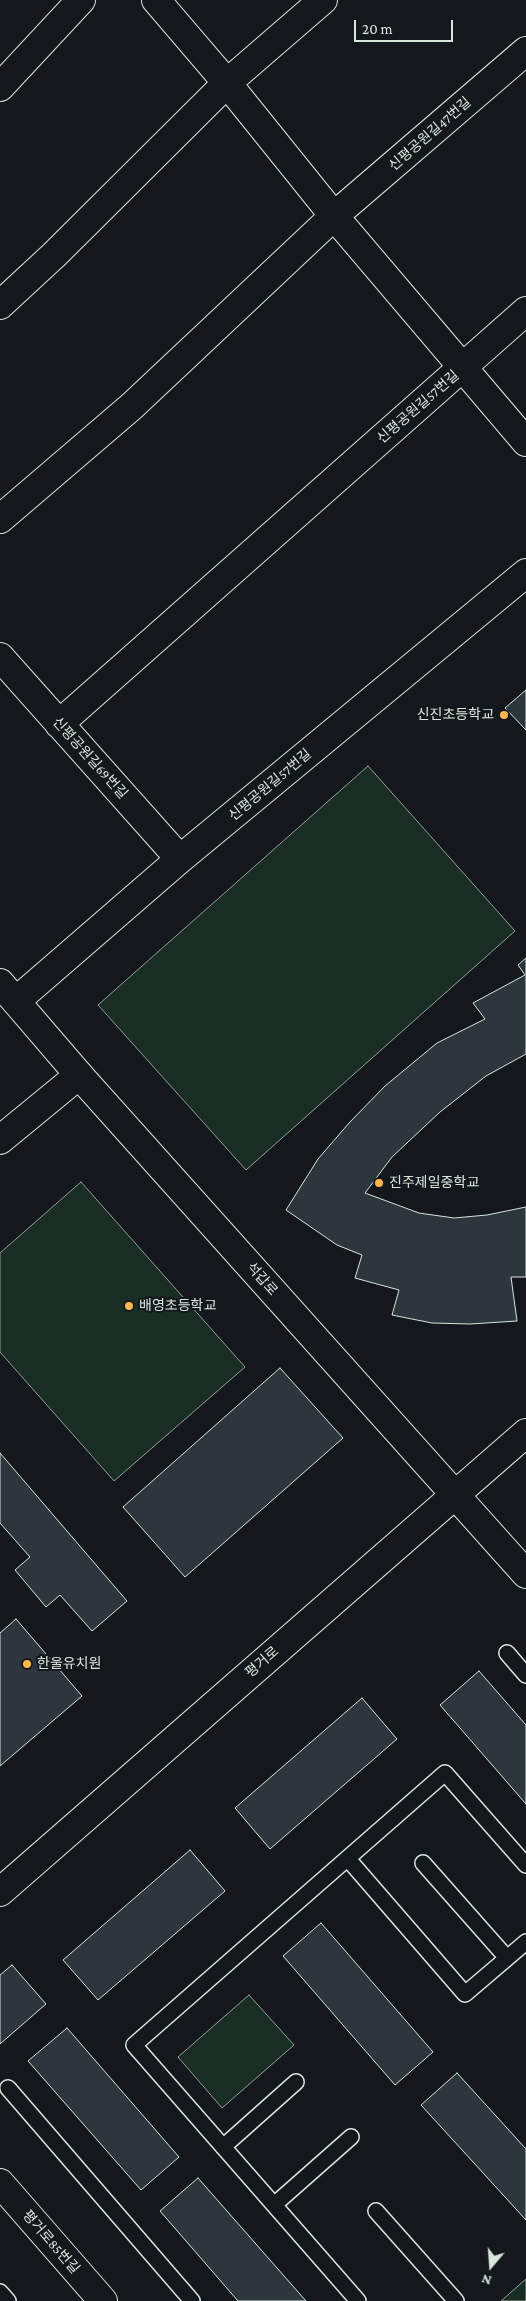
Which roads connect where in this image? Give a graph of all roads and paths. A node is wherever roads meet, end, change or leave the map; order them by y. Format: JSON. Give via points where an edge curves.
{"nodes":[{"id":1,"x":82,"y":0,"type":"edge"},
{"id":2,"x":156,"y":0,"type":"edge"},
{"id":3,"x":323,"y":0,"type":"edge"},
{"id":4,"x":526,"y":51,"type":"edge"},
{"id":5,"x":227,"y":83,"type":"junction"},
{"id":6,"x":0,"y":87,"type":"edge"},
{"id":7,"x":334,"y":216,"type":"junction"},
{"id":8,"x":0,"y":305,"type":"edge"},
{"id":9,"x":526,"y":311,"type":"edge"},
{"id":10,"x":462,"y":368,"type":"junction"},
{"id":11,"x":526,"y":442,"type":"edge"},
{"id":12,"x":0,"y":519,"type":"edge"},
{"id":13,"x":526,"y":572,"type":"edge"},
{"id":14,"x":0,"y":657,"type":"edge"},
{"id":15,"x":59,"y":724,"type":"junction"},
{"id":16,"x":180,"y":859,"type":"junction"},
{"id":17,"x":8,"y":992,"type":"edge"},
{"id":18,"x":79,"y":1075,"type":"junction"},
{"id":19,"x":0,"y":1140,"type":"edge"},
{"id":20,"x":526,"y":1433,"type":"edge"},
{"id":21,"x":455,"y":1494,"type":"junction"},
{"id":22,"x":526,"y":1574,"type":"edge"},
{"id":23,"x":507,"y":1653,"type":"dead end"},
{"id":24,"x":526,"y":1675,"type":"edge"},
{"id":25,"x":348,"y":1859,"type":"junction"},
{"id":26,"x":423,"y":1863,"type":"dead end"},
{"id":27,"x":526,"y":1865,"type":"edge"},
{"id":28,"x":0,"y":1892,"type":"edge"},
{"id":29,"x":526,"y":1942,"type":"edge"},
{"id":30,"x":506,"y":1958,"type":"junction"},
{"id":31,"x":296,"y":2082,"type":"dead end"},
{"id":32,"x":8,"y":2088,"type":"dead end"},
{"id":33,"x":351,"y":2137,"type":"dead end"},
{"id":34,"x":223,"y":2147,"type":"junction"},
{"id":35,"x":0,"y":2183,"type":"edge"},
{"id":36,"x":274,"y":2205,"type":"junction"},
{"id":37,"x":376,"y":2211,"type":"dead end"},
{"id":38,"x":0,"y":2292,"type":"edge"},
{"id":39,"x":8,"y":2301,"type":"edge"},
{"id":40,"x":102,"y":2301,"type":"edge"},
{"id":41,"x":192,"y":2301,"type":"edge"},
{"id":42,"x":358,"y":2301,"type":"edge"},
{"id":43,"x":456,"y":2301,"type":"edge"}],
"edges":[{"from":1,"to":6,"type":"street"},
{"from":2,"to":5,"type":"street","name":"신평공원길57번길"},
{"from":3,"to":5,"type":"street"},
{"from":4,"to":7,"type":"street","name":"신평공원길47번길"},
{"from":5,"to":7,"type":"street","name":"신평공원길57번길"},
{"from":5,"to":8,"type":"street"},
{"from":7,"to":10,"type":"street","name":"신평공원길57번길"},
{"from":7,"to":12,"type":"street","via":[[132,406]]},
{"from":9,"to":10,"type":"street"},
{"from":10,"to":11,"type":"street","name":"신평공원길57번길"},
{"from":10,"to":15,"type":"street","name":"신평공원길57번길"},
{"from":13,"to":16,"type":"street","name":"신평공원길57번길"},
{"from":14,"to":15,"type":"street","name":"신평공원길69번길"},
{"from":15,"to":16,"type":"street","name":"신평공원길69번길"},
{"from":16,"to":17,"type":"street","name":"신평공원길57번길"},
{"from":17,"to":18,"type":"street","name":"석갑로"},
{"from":18,"to":19,"type":"street"},
{"from":18,"to":21,"type":"street","name":"석갑로"},
{"from":20,"to":21,"type":"street","name":"평거로"},
{"from":21,"to":22,"type":"street","name":"석갑로"},
{"from":21,"to":28,"type":"street","name":"평거로"},
{"from":23,"to":24,"type":"lane"},
{"from":25,"to":27,"type":"lane","via":[[445,1773]]},
{"from":25,"to":30,"type":"lane","via":[[464,1994]]},
{"from":25,"to":34,"type":"lane","via":[[134,2046]]},
{"from":26,"to":30,"type":"lane"},
{"from":29,"to":30,"type":"lane"},
{"from":31,"to":34,"type":"lane"},
{"from":32,"to":41,"type":"lane"},
{"from":33,"to":36,"type":"lane"},
{"from":34,"to":36,"type":"lane"},
{"from":35,"to":40,"type":"street","name":"평거로85번길"},
{"from":36,"to":42,"type":"lane"},
{"from":37,"to":43,"type":"lane"},
{"from":38,"to":39,"type":"lane"}]}
